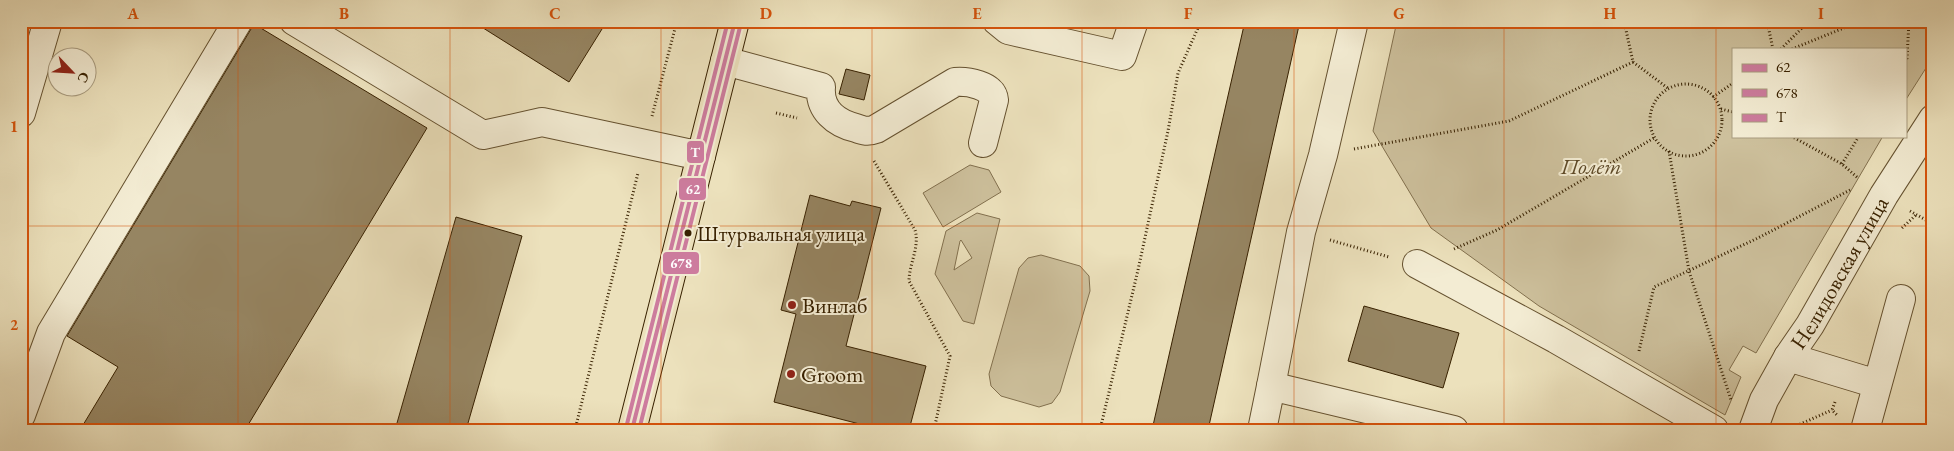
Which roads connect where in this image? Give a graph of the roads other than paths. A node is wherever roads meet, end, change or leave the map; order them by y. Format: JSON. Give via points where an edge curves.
{"nodes":[{"id":1,"x":48,"y":21,"type":"edge"},
{"id":2,"x":238,"y":21,"type":"edge"},
{"id":3,"x":294,"y":21,"type":"edge"},
{"id":4,"x":735,"y":21,"type":"edge"},
{"id":5,"x":997,"y":21,"type":"edge"},
{"id":6,"x":1134,"y":21,"type":"edge"},
{"id":7,"x":1354,"y":21,"type":"edge"},
{"id":8,"x":725,"y":61,"type":"junction"},
{"id":9,"x":21,"y":113,"type":"edge"},
{"id":10,"x":1933,"y":119,"type":"edge"},
{"id":11,"x":983,"y":143,"type":"dead end"},
{"id":12,"x":701,"y":156,"type":"junction"},
{"id":13,"x":1417,"y":264,"type":"road end"},
{"id":14,"x":1901,"y":299,"type":"dead end"},
{"id":15,"x":1788,"y":357,"type":"junction"},
{"id":16,"x":1877,"y":384,"type":"junction"},
{"id":17,"x":1271,"y":386,"type":"junction"},
{"id":18,"x":21,"y":416,"type":"edge"},
{"id":19,"x":632,"y":430,"type":"edge"},
{"id":20,"x":1262,"y":430,"type":"edge"},
{"id":21,"x":1454,"y":430,"type":"edge"},
{"id":22,"x":1714,"y":430,"type":"edge"},
{"id":23,"x":1753,"y":430,"type":"edge"},
{"id":24,"x":1864,"y":430,"type":"edge"}],
"edges":[{"from":1,"to":9,"type":"street"},
{"from":2,"to":18,"type":"street","via":[[51,333]]},
{"from":3,"to":12,"type":"street","via":[[482,135],[542,122]]},
{"from":4,"to":8,"type":"main road"},
{"from":5,"to":6,"type":"street","via":[[1008,30],[1122,56]]},
{"from":7,"to":17,"type":"street","via":[[1323,155],[1301,232]]},
{"from":8,"to":11,"type":"street","via":[[821,87],[822,102],[830,114],[848,126],[866,131],[876,129],[954,82],[988,88],[994,100]]},
{"from":8,"to":12,"type":"main road"},
{"from":10,"to":15,"type":"street","name":"Нелидовская улица"},
{"from":12,"to":19,"type":"main road"},
{"from":13,"to":22,"type":"street"},
{"from":14,"to":16,"type":"street"},
{"from":15,"to":16,"type":"street"},
{"from":15,"to":23,"type":"street","name":"Нелидовская улица","via":[[1764,400]]},
{"from":16,"to":24,"type":"street"},
{"from":17,"to":20,"type":"street"},
{"from":17,"to":21,"type":"street"}]}
